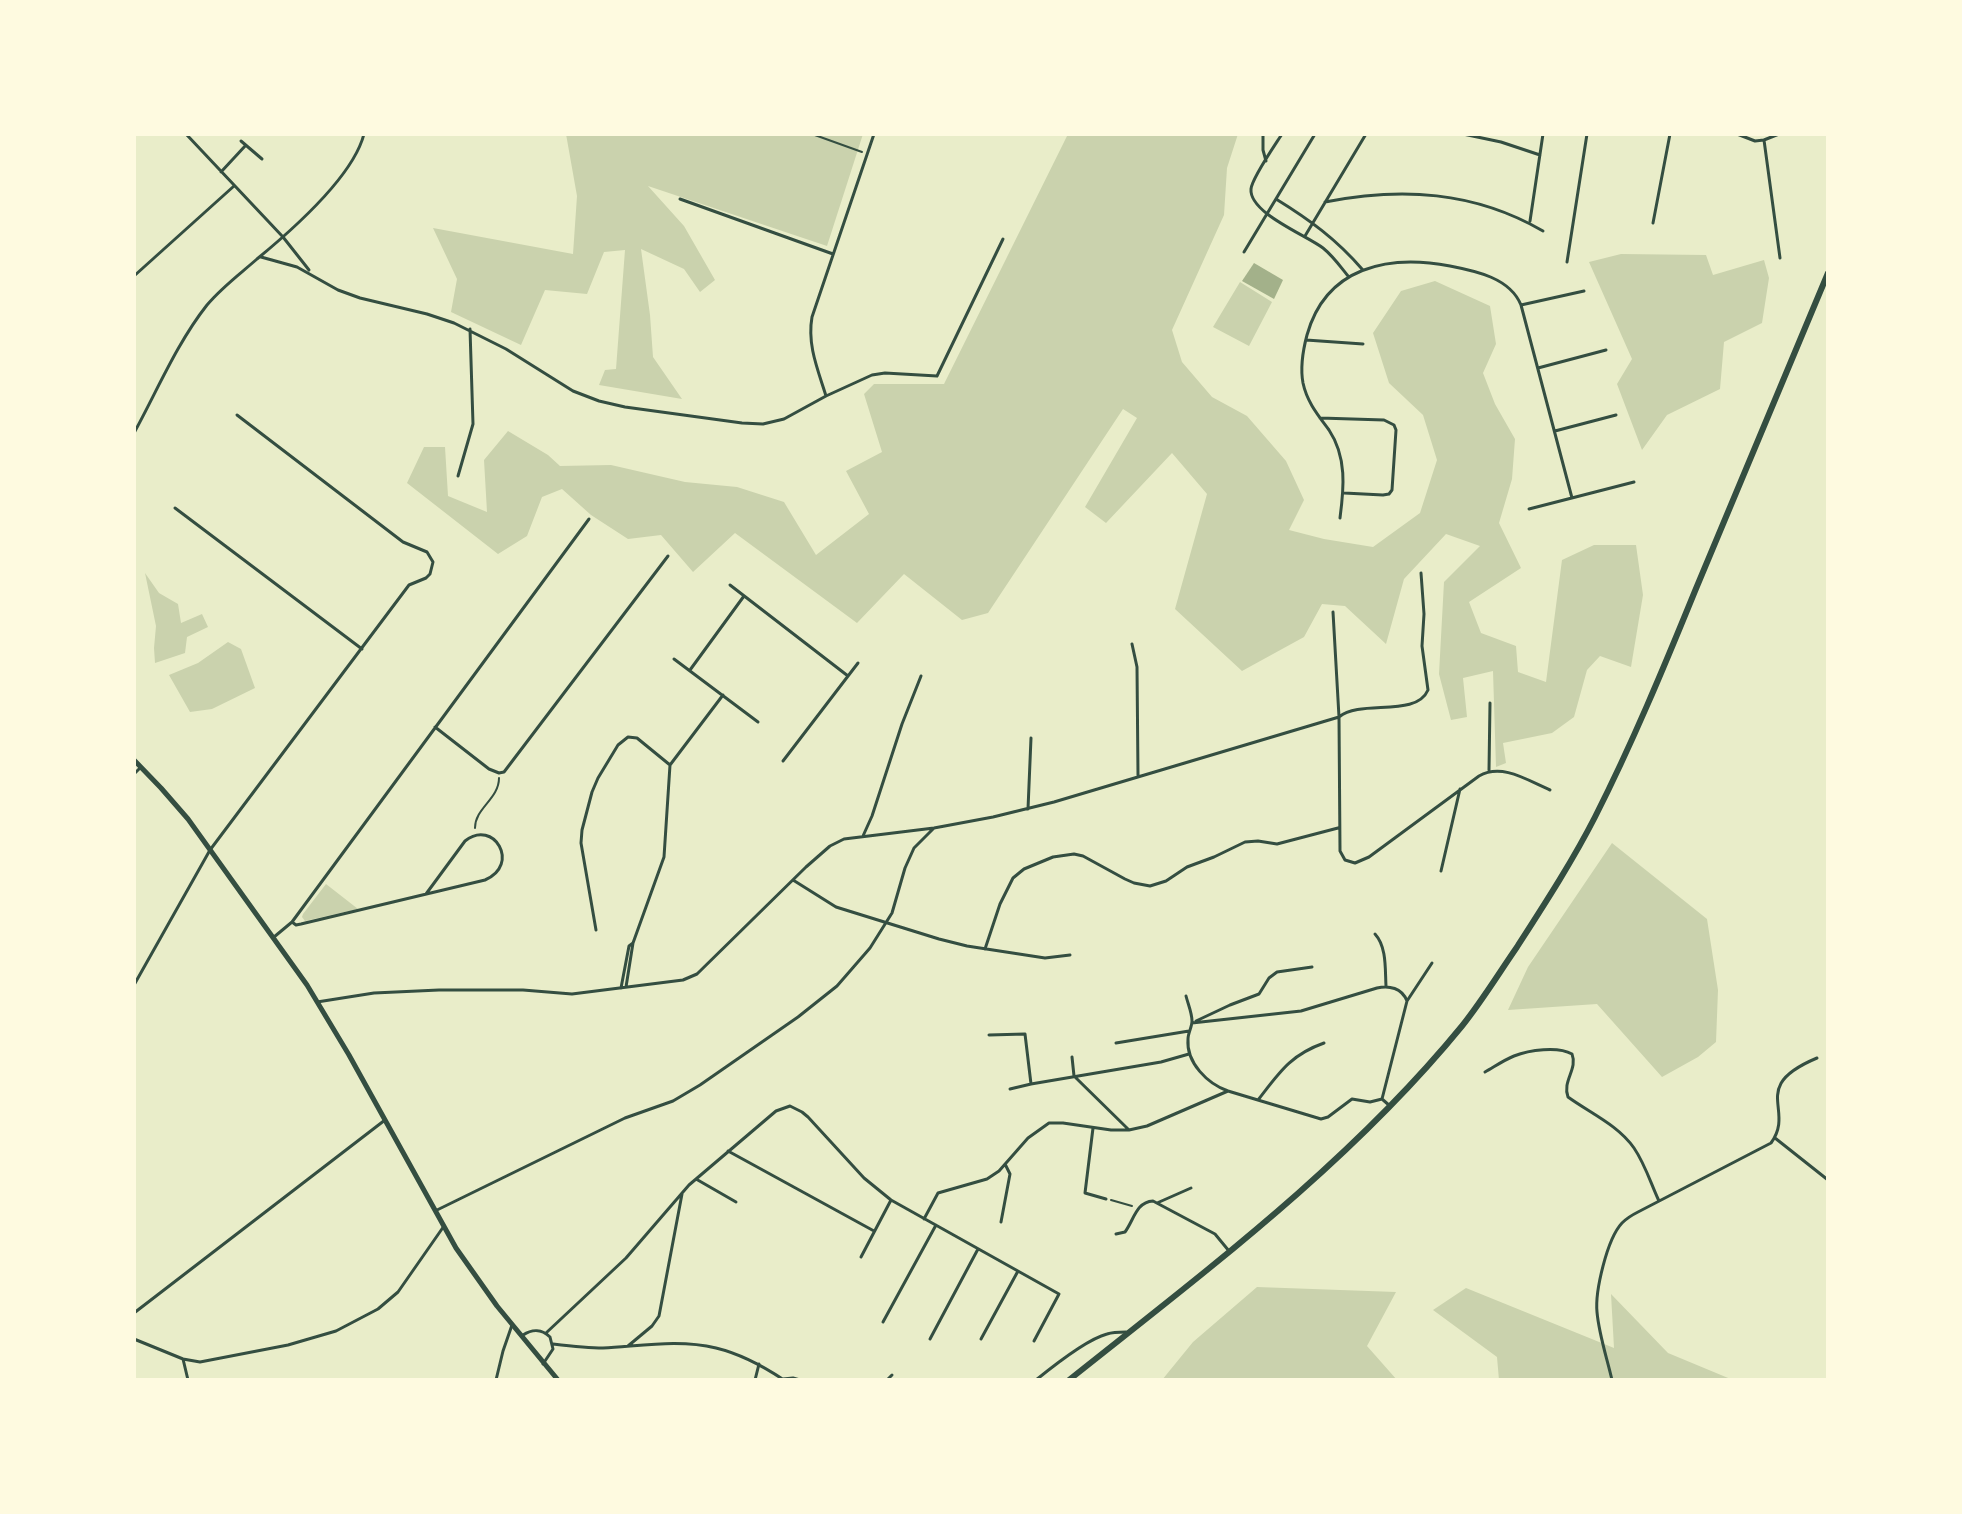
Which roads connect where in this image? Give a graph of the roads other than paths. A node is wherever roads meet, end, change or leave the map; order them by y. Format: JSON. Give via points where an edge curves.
{"nodes":[{"id":1,"x":186,"y":134,"type":"edge"},
{"id":2,"x":364,"y":134,"type":"edge"},
{"id":3,"x":874,"y":134,"type":"edge"},
{"id":4,"x":1263,"y":134,"type":"edge"},
{"id":5,"x":1282,"y":134,"type":"edge"},
{"id":6,"x":1315,"y":134,"type":"edge"},
{"id":7,"x":1366,"y":134,"type":"edge"},
{"id":8,"x":1463,"y":134,"type":"edge"},
{"id":9,"x":1543,"y":134,"type":"edge"},
{"id":10,"x":1587,"y":134,"type":"edge"},
{"id":11,"x":1670,"y":134,"type":"edge"},
{"id":12,"x":1737,"y":134,"type":"edge"},
{"id":13,"x":1779,"y":134,"type":"edge"},
{"id":14,"x":1764,"y":140,"type":"junction"},
{"id":15,"x":241,"y":141,"type":"dead end"},
{"id":16,"x":246,"y":145,"type":"junction"},
{"id":17,"x":1540,"y":155,"type":"junction"},
{"id":18,"x":262,"y":159,"type":"dead end"},
{"id":19,"x":1266,"y":161,"type":"junction"},
{"id":20,"x":221,"y":172,"type":"junction"},
{"id":21,"x":234,"y":186,"type":"junction"},
{"id":22,"x":680,"y":199,"type":"dead end"},
{"id":23,"x":1276,"y":199,"type":"junction"},
{"id":24,"x":1325,"y":202,"type":"junction"},
{"id":25,"x":1267,"y":214,"type":"junction"},
{"id":26,"x":1313,"y":222,"type":"junction"},
{"id":27,"x":1530,"y":223,"type":"junction"},
{"id":28,"x":1653,"y":223,"type":"dead end"},
{"id":29,"x":1543,"y":231,"type":"dead end"},
{"id":30,"x":1305,"y":236,"type":"junction"},
{"id":31,"x":283,"y":237,"type":"junction"},
{"id":32,"x":1003,"y":239,"type":"dead end"},
{"id":33,"x":1244,"y":252,"type":"dead end"},
{"id":34,"x":833,"y":254,"type":"junction"},
{"id":35,"x":261,"y":257,"type":"junction"},
{"id":36,"x":1780,"y":258,"type":"dead end"},
{"id":37,"x":1567,"y":262,"type":"dead end"},
{"id":38,"x":1362,"y":269,"type":"junction"},
{"id":39,"x":311,"y":273,"type":"junction"},
{"id":40,"x":1828,"y":273,"type":"edge"},
{"id":41,"x":134,"y":276,"type":"edge"},
{"id":42,"x":1348,"y":276,"type":"junction"},
{"id":43,"x":1584,"y":291,"type":"dead end"},
{"id":44,"x":1521,"y":305,"type":"junction"},
{"id":45,"x":470,"y":329,"type":"junction"},
{"id":46,"x":1306,"y":340,"type":"junction"},
{"id":47,"x":1363,"y":344,"type":"dead end"},
{"id":48,"x":1606,"y":350,"type":"dead end"},
{"id":49,"x":1538,"y":368,"type":"junction"},
{"id":50,"x":826,"y":396,"type":"junction"},
{"id":51,"x":237,"y":415,"type":"dead end"},
{"id":52,"x":1616,"y":415,"type":"dead end"},
{"id":53,"x":1320,"y":418,"type":"junction"},
{"id":54,"x":1555,"y":431,"type":"junction"},
{"id":55,"x":134,"y":433,"type":"edge"},
{"id":56,"x":458,"y":476,"type":"dead end"},
{"id":57,"x":1634,"y":482,"type":"dead end"},
{"id":58,"x":1344,"y":493,"type":"junction"},
{"id":59,"x":1572,"y":498,"type":"junction"},
{"id":60,"x":175,"y":508,"type":"dead end"},
{"id":61,"x":1529,"y":509,"type":"dead end"},
{"id":62,"x":1340,"y":518,"type":"dead end"},
{"id":63,"x":589,"y":519,"type":"dead end"},
{"id":64,"x":668,"y":556,"type":"dead end"},
{"id":65,"x":1421,"y":573,"type":"dead end"},
{"id":66,"x":730,"y":585,"type":"dead end"},
{"id":67,"x":744,"y":596,"type":"junction"},
{"id":68,"x":1333,"y":612,"type":"dead end"},
{"id":69,"x":1132,"y":644,"type":"dead end"},
{"id":70,"x":362,"y":649,"type":"junction"},
{"id":71,"x":674,"y":659,"type":"dead end"},
{"id":72,"x":858,"y":663,"type":"dead end"},
{"id":73,"x":690,"y":670,"type":"junction"},
{"id":74,"x":848,"y":676,"type":"junction"},
{"id":75,"x":921,"y":676,"type":"dead end"},
{"id":76,"x":723,"y":695,"type":"junction"},
{"id":77,"x":1490,"y":703,"type":"dead end"},
{"id":78,"x":1339,"y":717,"type":"junction"},
{"id":79,"x":758,"y":722,"type":"dead end"},
{"id":80,"x":435,"y":727,"type":"junction"},
{"id":81,"x":1031,"y":738,"type":"dead end"},
{"id":82,"x":134,"y":760,"type":"edge"},
{"id":83,"x":783,"y":761,"type":"dead end"},
{"id":84,"x":670,"y":765,"type":"junction"},
{"id":85,"x":141,"y":767,"type":"junction"},
{"id":86,"x":1489,"y":770,"type":"junction"},
{"id":87,"x":134,"y":774,"type":"edge"},
{"id":88,"x":1138,"y":775,"type":"junction"},
{"id":89,"x":1460,"y":789,"type":"junction"},
{"id":90,"x":1550,"y":790,"type":"dead end"},
{"id":91,"x":1028,"y":809,"type":"junction"},
{"id":92,"x":934,"y":828,"type":"junction"},
{"id":93,"x":1339,"y":828,"type":"junction"},
{"id":94,"x":863,"y":836,"type":"junction"},
{"id":95,"x":210,"y":850,"type":"junction"},
{"id":96,"x":1441,"y":871,"type":"dead end"},
{"id":97,"x":793,"y":880,"type":"junction"},
{"id":98,"x":426,"y":894,"type":"junction"},
{"id":99,"x":292,"y":922,"type":"junction"},
{"id":100,"x":886,"y":924,"type":"junction"},
{"id":101,"x":596,"y":930,"type":"dead end"},
{"id":102,"x":1375,"y":934,"type":"dead end"},
{"id":103,"x":273,"y":938,"type":"junction"},
{"id":104,"x":985,"y":949,"type":"junction"},
{"id":105,"x":1070,"y":955,"type":"dead end"},
{"id":106,"x":1432,"y":963,"type":"dead end"},
{"id":107,"x":1312,"y":967,"type":"dead end"},
{"id":108,"x":134,"y":985,"type":"edge"},
{"id":109,"x":1386,"y":986,"type":"junction"},
{"id":110,"x":624,"y":988,"type":"junction"},
{"id":111,"x":1186,"y":996,"type":"dead end"},
{"id":112,"x":1407,"y":1001,"type":"junction"},
{"id":113,"x":317,"y":1002,"type":"junction"},
{"id":114,"x":1192,"y":1023,"type":"junction"},
{"id":115,"x":1189,"y":1031,"type":"junction"},
{"id":116,"x":989,"y":1035,"type":"dead end"},
{"id":117,"x":1116,"y":1043,"type":"dead end"},
{"id":118,"x":1324,"y":1043,"type":"dead end"},
{"id":119,"x":1189,"y":1054,"type":"junction"},
{"id":120,"x":1072,"y":1057,"type":"dead end"},
{"id":121,"x":1817,"y":1058,"type":"dead end"},
{"id":122,"x":1485,"y":1072,"type":"dead end"},
{"id":123,"x":1074,"y":1076,"type":"junction"},
{"id":124,"x":1031,"y":1084,"type":"junction"},
{"id":125,"x":1010,"y":1089,"type":"dead end"},
{"id":126,"x":1228,"y":1091,"type":"junction"},
{"id":127,"x":1382,"y":1099,"type":"junction"},
{"id":128,"x":1258,"y":1100,"type":"junction"},
{"id":129,"x":1390,"y":1106,"type":"junction"},
{"id":130,"x":385,"y":1120,"type":"junction"},
{"id":131,"x":1093,"y":1128,"type":"junction"},
{"id":132,"x":1129,"y":1130,"type":"junction"},
{"id":133,"x":1775,"y":1138,"type":"junction"},
{"id":134,"x":728,"y":1151,"type":"junction"},
{"id":135,"x":1005,"y":1164,"type":"junction"},
{"id":136,"x":696,"y":1179,"type":"junction"},
{"id":137,"x":1828,"y":1180,"type":"edge"},
{"id":138,"x":1191,"y":1188,"type":"dead end"},
{"id":139,"x":682,"y":1193,"type":"junction"},
{"id":140,"x":1106,"y":1199,"type":"road end"},
{"id":141,"x":891,"y":1200,"type":"junction"},
{"id":142,"x":1659,"y":1201,"type":"junction"},
{"id":143,"x":736,"y":1202,"type":"dead end"},
{"id":144,"x":1157,"y":1203,"type":"junction"},
{"id":145,"x":435,"y":1211,"type":"junction"},
{"id":146,"x":924,"y":1219,"type":"junction"},
{"id":147,"x":1001,"y":1222,"type":"dead end"},
{"id":148,"x":936,"y":1225,"type":"junction"},
{"id":149,"x":444,"y":1226,"type":"junction"},
{"id":150,"x":874,"y":1231,"type":"junction"},
{"id":151,"x":1116,"y":1234,"type":"dead end"},
{"id":152,"x":978,"y":1249,"type":"junction"},
{"id":153,"x":1229,"y":1251,"type":"junction"},
{"id":154,"x":861,"y":1257,"type":"dead end"},
{"id":155,"x":1018,"y":1271,"type":"junction"},
{"id":156,"x":134,"y":1313,"type":"edge"},
{"id":157,"x":883,"y":1322,"type":"dead end"},
{"id":158,"x":512,"y":1325,"type":"junction"},
{"id":159,"x":1130,"y":1331,"type":"junction"},
{"id":160,"x":546,"y":1333,"type":"junction"},
{"id":161,"x":521,"y":1336,"type":"junction"},
{"id":162,"x":134,"y":1339,"type":"edge"},
{"id":163,"x":930,"y":1339,"type":"dead end"},
{"id":164,"x":981,"y":1339,"type":"dead end"},
{"id":165,"x":1034,"y":1341,"type":"dead end"},
{"id":166,"x":553,"y":1344,"type":"junction"},
{"id":167,"x":628,"y":1346,"type":"junction"},
{"id":168,"x":183,"y":1359,"type":"junction"},
{"id":169,"x":543,"y":1364,"type":"junction"},
{"id":170,"x":759,"y":1364,"type":"junction"},
{"id":171,"x":892,"y":1375,"type":"dead end"},
{"id":172,"x":188,"y":1380,"type":"edge"},
{"id":173,"x":496,"y":1380,"type":"edge"},
{"id":174,"x":558,"y":1380,"type":"edge"},
{"id":175,"x":755,"y":1380,"type":"edge"},
{"id":176,"x":783,"y":1380,"type":"edge"},
{"id":177,"x":800,"y":1380,"type":"edge"},
{"id":178,"x":887,"y":1380,"type":"edge"},
{"id":179,"x":1036,"y":1380,"type":"edge"},
{"id":180,"x":1069,"y":1380,"type":"edge"},
{"id":181,"x":1612,"y":1380,"type":"edge"}],
"edges":[{"from":1,"to":20,"type":"street"},
{"from":2,"to":31,"type":"street","via":[[344,173]]},
{"from":3,"to":34,"type":"street"},
{"from":4,"to":19,"type":"street"},
{"from":5,"to":19,"type":"street"},
{"from":6,"to":23,"type":"street"},
{"from":7,"to":24,"type":"street"},
{"from":8,"to":17,"type":"street"},
{"from":9,"to":17,"type":"street"},
{"from":10,"to":37,"type":"street"},
{"from":11,"to":28,"type":"street"},
{"from":12,"to":14,"type":"street"},
{"from":13,"to":14,"type":"street"},
{"from":14,"to":36,"type":"street"},
{"from":15,"to":16,"type":"street"},
{"from":16,"to":18,"type":"street"},
{"from":16,"to":20,"type":"street"},
{"from":17,"to":27,"type":"street"},
{"from":19,"to":25,"type":"street","via":[[1251,189]]},
{"from":20,"to":21,"type":"street"},
{"from":21,"to":31,"type":"street"},
{"from":21,"to":41,"type":"street"},
{"from":22,"to":34,"type":"street"},
{"from":23,"to":25,"type":"street"},
{"from":23,"to":26,"type":"street"},
{"from":24,"to":26,"type":"street"},
{"from":24,"to":27,"type":"street","via":[[1424,194],[1487,206]]},
{"from":25,"to":30,"type":"street"},
{"from":25,"to":33,"type":"street"},
{"from":26,"to":30,"type":"street"},
{"from":26,"to":38,"type":"street"},
{"from":27,"to":29,"type":"street"},
{"from":30,"to":42,"type":"street"},
{"from":31,"to":35,"type":"street"},
{"from":31,"to":39,"type":"street"},
{"from":32,"to":50,"type":"street","via":[[937,376],[878,374]]},
{"from":34,"to":50,"type":"street","via":[[810,329]]},
{"from":35,"to":39,"type":"street"},
{"from":35,"to":55,"type":"street","via":[[217,294],[197,319]]},
{"from":38,"to":42,"type":"street"},
{"from":38,"to":44,"type":"street","via":[[1413,262],[1459,268],[1509,286]]},
{"from":39,"to":45,"type":"street","via":[[347,294]]},
{"from":40,"to":129,"type":"highway","via":[[1650,700],[1593,821],[1465,1022]]},
{"from":42,"to":46,"type":"street","via":[[1319,309]]},
{"from":43,"to":44,"type":"street"},
{"from":44,"to":49,"type":"street"},
{"from":45,"to":50,"type":"street","via":[[573,391],[611,404],[763,424]]},
{"from":45,"to":56,"type":"street","via":[[473,424]]},
{"from":46,"to":47,"type":"street"},
{"from":46,"to":53,"type":"street","via":[[1302,379]]},
{"from":48,"to":49,"type":"street"},
{"from":49,"to":54,"type":"street"},
{"from":51,"to":70,"type":"street","via":[[403,542],[427,552],[433,562],[430,574],[409,585]]},
{"from":52,"to":54,"type":"street"},
{"from":53,"to":58,"type":"street","via":[[1339,450]]},
{"from":53,"to":58,"type":"street","via":[[1384,420],[1396,430],[1389,494]]},
{"from":54,"to":59,"type":"street"},
{"from":57,"to":59,"type":"street"},
{"from":58,"to":62,"type":"street"},
{"from":59,"to":61,"type":"street"},
{"from":60,"to":70,"type":"street"},
{"from":63,"to":80,"type":"street"},
{"from":64,"to":80,"type":"street","via":[[507,769],[489,769]]},
{"from":65,"to":78,"type":"street","via":[[1426,696],[1411,704],[1349,710]]},
{"from":66,"to":67,"type":"street"},
{"from":67,"to":73,"type":"street"},
{"from":67,"to":74,"type":"street"},
{"from":68,"to":78,"type":"street"},
{"from":69,"to":88,"type":"street"},
{"from":70,"to":95,"type":"street"},
{"from":71,"to":73,"type":"street"},
{"from":72,"to":74,"type":"street"},
{"from":73,"to":76,"type":"street"},
{"from":74,"to":83,"type":"street"},
{"from":75,"to":94,"type":"street"},
{"from":76,"to":79,"type":"street"},
{"from":76,"to":84,"type":"street"},
{"from":77,"to":86,"type":"street"},
{"from":78,"to":88,"type":"street"},
{"from":78,"to":93,"type":"street"},
{"from":80,"to":99,"type":"street"},
{"from":81,"to":91,"type":"street"},
{"from":82,"to":85,"type":"main road"},
{"from":84,"to":101,"type":"street","via":[[631,736],[618,745],[598,778],[581,836]]},
{"from":84,"to":110,"type":"street","via":[[664,857],[629,946]]},
{"from":85,"to":87,"type":"street"},
{"from":85,"to":95,"type":"main road"},
{"from":86,"to":89,"type":"street"},
{"from":86,"to":90,"type":"street"},
{"from":88,"to":91,"type":"street"},
{"from":89,"to":93,"type":"street","via":[[1362,861],[1342,857]]},
{"from":89,"to":96,"type":"street"},
{"from":91,"to":92,"type":"street"},
{"from":92,"to":94,"type":"street"},
{"from":92,"to":100,"type":"street","via":[[909,857]]},
{"from":93,"to":104,"type":"street","via":[[1277,844],[1245,842],[1150,886],[1083,856],[1053,857],[1013,878]]},
{"from":94,"to":97,"type":"street","via":[[830,846]]},
{"from":95,"to":103,"type":"main road"},
{"from":95,"to":108,"type":"street"},
{"from":97,"to":100,"type":"street","via":[[836,907]]},
{"from":97,"to":110,"type":"street","via":[[697,974]]},
{"from":98,"to":98,"type":"street","via":[[465,841],[481,835],[501,848],[496,874]]},
{"from":98,"to":99,"type":"street","via":[[298,925]]},
{"from":99,"to":103,"type":"street"},
{"from":100,"to":104,"type":"street"},
{"from":100,"to":145,"type":"street","via":[[845,978],[685,1094]]},
{"from":102,"to":109,"type":"street","via":[[1383,948]]},
{"from":103,"to":113,"type":"main road"},
{"from":104,"to":105,"type":"street","via":[[1045,958]]},
{"from":106,"to":112,"type":"street"},
{"from":107,"to":114,"type":"street","via":[[1277,972],[1259,994]]},
{"from":109,"to":112,"type":"street","via":[[1403,993]]},
{"from":109,"to":114,"type":"street","via":[[1301,1011]]},
{"from":110,"to":113,"type":"street","via":[[564,994],[404,991]]},
{"from":111,"to":114,"type":"street"},
{"from":112,"to":127,"type":"street"},
{"from":113,"to":130,"type":"main road"},
{"from":114,"to":115,"type":"street"},
{"from":115,"to":117,"type":"street"},
{"from":115,"to":119,"type":"street"},
{"from":116,"to":124,"type":"street","via":[[1025,1034]]},
{"from":118,"to":128,"type":"street","via":[[1292,1060]]},
{"from":119,"to":123,"type":"street"},
{"from":119,"to":126,"type":"street","via":[[1201,1072]]},
{"from":120,"to":123,"type":"street"},
{"from":121,"to":133,"type":"street","via":[[1792,1071],[1779,1086]]},
{"from":122,"to":142,"type":"street","via":[[1519,1054],[1572,1054],[1565,1086],[1568,1097],[1627,1139]]},
{"from":123,"to":124,"type":"street"},
{"from":123,"to":132,"type":"street"},
{"from":124,"to":125,"type":"street"},
{"from":126,"to":128,"type":"street"},
{"from":126,"to":132,"type":"street"},
{"from":127,"to":128,"type":"street","via":[[1352,1099],[1321,1119]]},
{"from":127,"to":129,"type":"street"},
{"from":129,"to":153,"type":"highway"},
{"from":130,"to":145,"type":"main road"},
{"from":130,"to":156,"type":"street"},
{"from":131,"to":132,"type":"street"},
{"from":131,"to":135,"type":"street","via":[[1049,1123]]},
{"from":131,"to":140,"type":"street","via":[[1085,1193]]},
{"from":133,"to":137,"type":"street"},
{"from":133,"to":142,"type":"street"},
{"from":134,"to":136,"type":"street"},
{"from":134,"to":141,"type":"street","via":[[776,1111],[790,1106],[808,1117]]},
{"from":134,"to":150,"type":"street"},
{"from":135,"to":146,"type":"street","via":[[987,1179],[938,1193]]},
{"from":135,"to":147,"type":"street","via":[[1010,1174]]},
{"from":136,"to":139,"type":"street"},
{"from":136,"to":143,"type":"street"},
{"from":138,"to":144,"type":"street"},
{"from":139,"to":160,"type":"street","via":[[615,1269]]},
{"from":139,"to":167,"type":"street","via":[[659,1316]]},
{"from":141,"to":146,"type":"street"},
{"from":141,"to":150,"type":"street"},
{"from":142,"to":181,"type":"street","via":[[1622,1223],[1601,1278],[1596,1309]]},
{"from":144,"to":151,"type":"street","via":[[1138,1208],[1125,1232]]},
{"from":144,"to":153,"type":"street","via":[[1215,1234]]},
{"from":145,"to":149,"type":"main road"},
{"from":146,"to":148,"type":"street"},
{"from":148,"to":152,"type":"street"},
{"from":148,"to":157,"type":"street"},
{"from":149,"to":158,"type":"main road"},
{"from":149,"to":168,"type":"street","via":[[398,1292],[349,1325],[288,1345],[209,1361]]},
{"from":150,"to":154,"type":"street"},
{"from":152,"to":155,"type":"street"},
{"from":152,"to":163,"type":"street"},
{"from":153,"to":159,"type":"highway"},
{"from":155,"to":164,"type":"street"},
{"from":155,"to":165,"type":"street","via":[[1059,1294]]},
{"from":158,"to":161,"type":"main road"},
{"from":158,"to":173,"type":"street"},
{"from":159,"to":179,"type":"street","via":[[1100,1337]]},
{"from":159,"to":180,"type":"highway"},
{"from":160,"to":161,"type":"street"},
{"from":160,"to":166,"type":"street"},
{"from":161,"to":169,"type":"main road"},
{"from":162,"to":168,"type":"street"},
{"from":166,"to":167,"type":"street"},
{"from":166,"to":169,"type":"street"},
{"from":167,"to":170,"type":"street","via":[[700,1345]]},
{"from":168,"to":172,"type":"street"},
{"from":169,"to":174,"type":"main road"},
{"from":170,"to":175,"type":"street"},
{"from":170,"to":176,"type":"street"},
{"from":171,"to":178,"type":"street"},
{"from":176,"to":177,"type":"street"}]}
